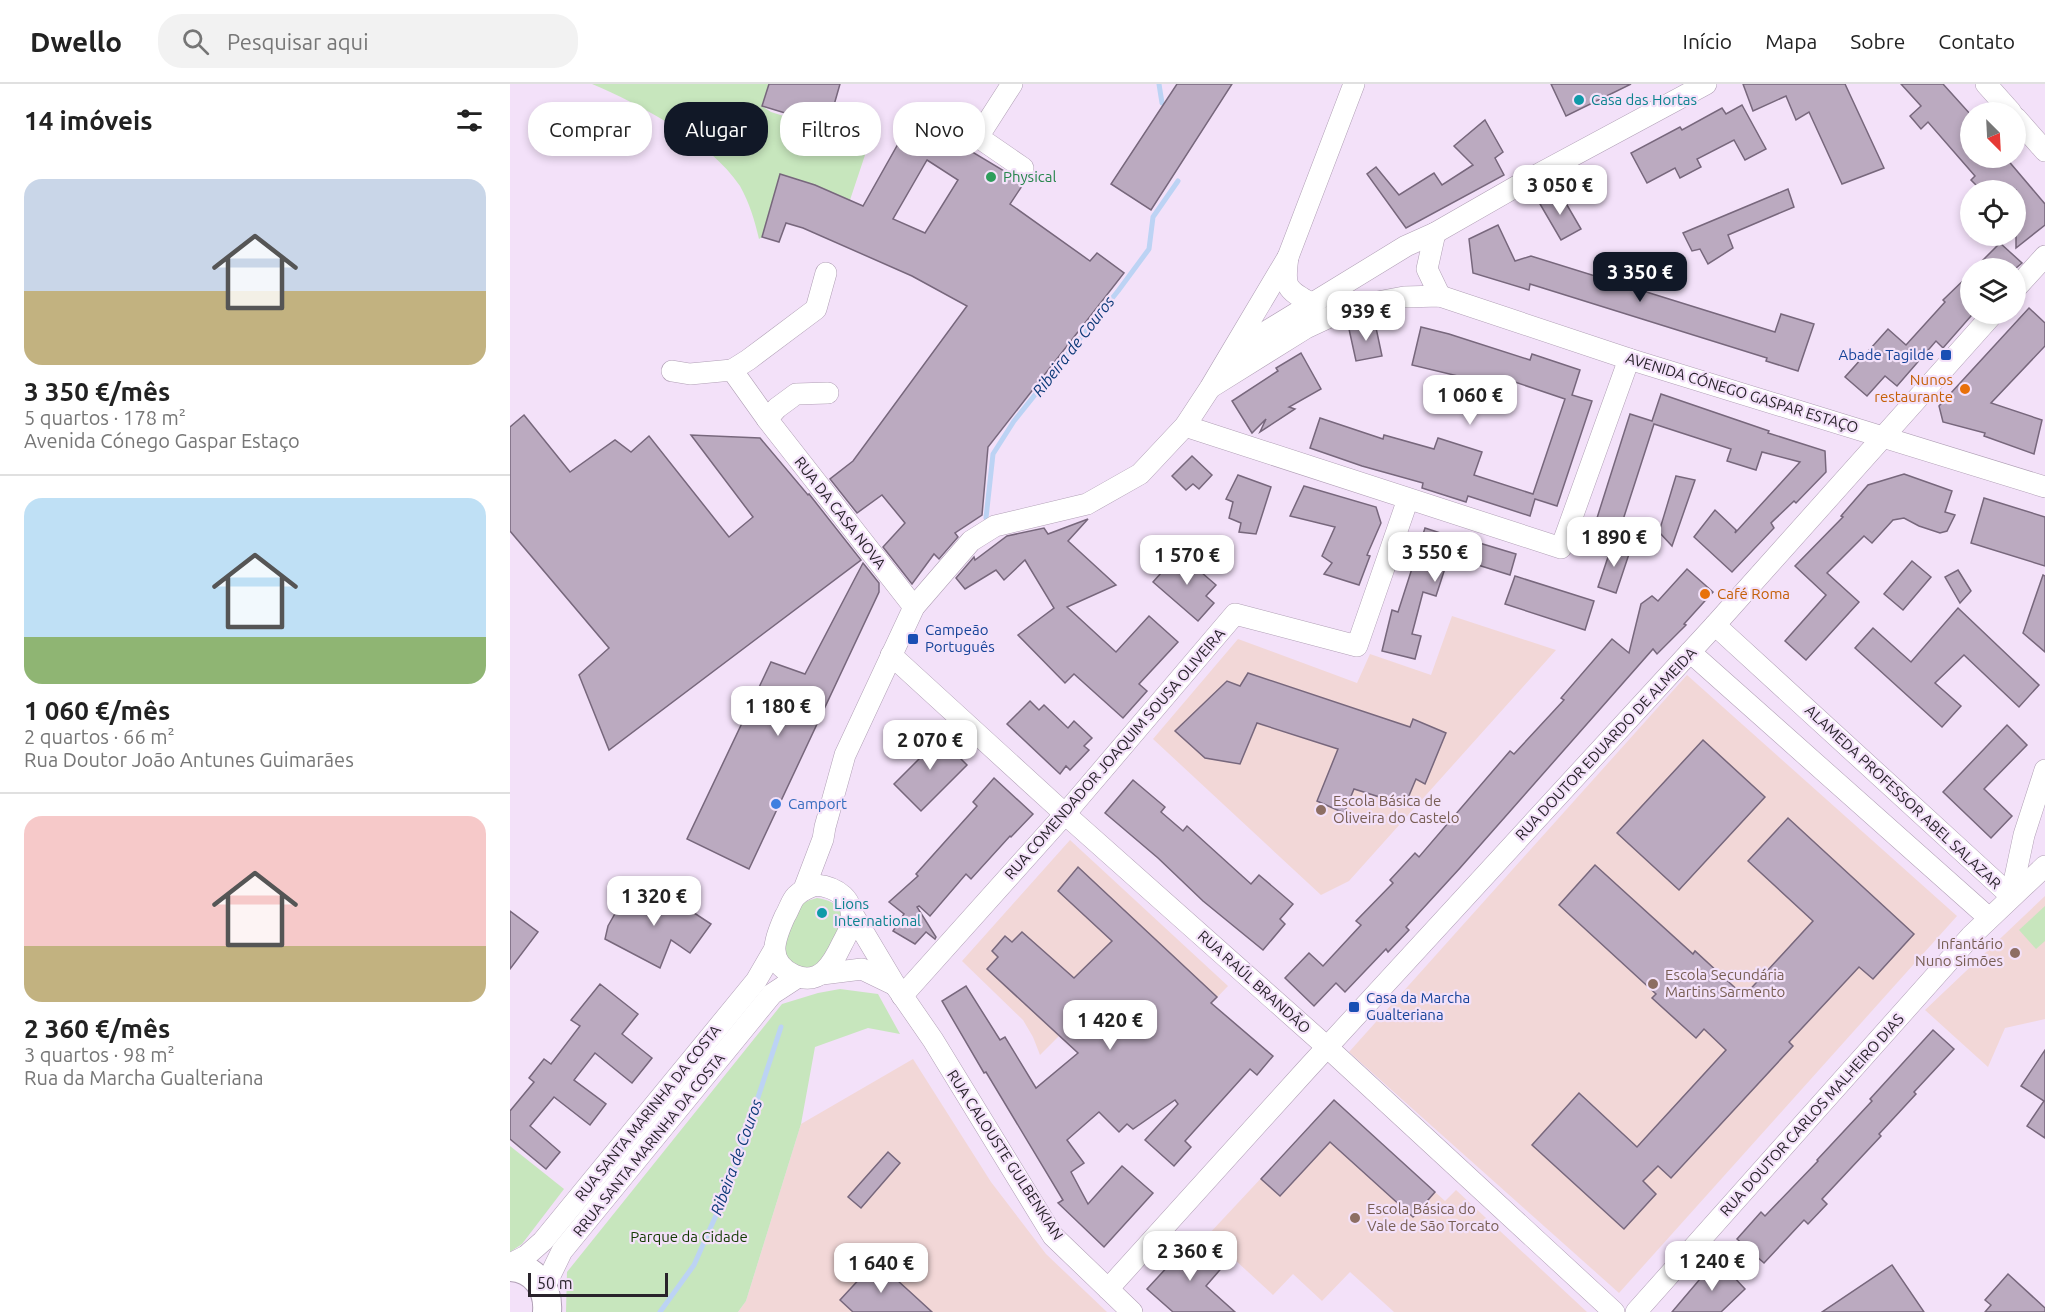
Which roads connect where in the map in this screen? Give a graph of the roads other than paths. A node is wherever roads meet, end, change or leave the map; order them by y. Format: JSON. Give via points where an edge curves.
{"nodes":[{"id":1,"x":1012,"y":84,"type":"edge"},
{"id":2,"x":1354,"y":84,"type":"edge"},
{"id":3,"x":1706,"y":84,"type":"edge"},
{"id":4,"x":1986,"y":84,"type":"edge"},
{"id":5,"x":2002,"y":102,"type":"edge"},
{"id":6,"x":2026,"y":129,"type":"edge"},
{"id":7,"x":2045,"y":151,"type":"edge"},
{"id":8,"x":1023,"y":168,"type":"dead end"},
{"id":9,"x":1435,"y":233,"type":"junction"},
{"id":10,"x":1288,"y":256,"type":"junction"},
{"id":11,"x":2045,"y":256,"type":"edge"},
{"id":12,"x":826,"y":273,"type":"dead end"},
{"id":13,"x":2026,"y":277,"type":"edge"},
{"id":14,"x":1440,"y":296,"type":"junction"},
{"id":15,"x":1311,"y":303,"type":"junction"},
{"id":16,"x":1984,"y":324,"type":"edge"},
{"id":17,"x":1629,"y":359,"type":"junction"},
{"id":18,"x":732,"y":370,"type":"junction"},
{"id":19,"x":672,"y":371,"type":"dead end"},
{"id":20,"x":1210,"y":388,"type":"junction"},
{"id":21,"x":828,"y":393,"type":"dead end"},
{"id":22,"x":767,"y":419,"type":"junction"},
{"id":23,"x":1185,"y":426,"type":"junction"},
{"id":24,"x":1882,"y":437,"type":"junction"},
{"id":25,"x":2045,"y":487,"type":"edge"},
{"id":26,"x":1408,"y":499,"type":"junction"},
{"id":27,"x":914,"y":607,"type":"junction"},
{"id":28,"x":1715,"y":625,"type":"junction"},
{"id":29,"x":1690,"y":652,"type":"junction"},
{"id":30,"x":891,"y":655,"type":"junction"},
{"id":31,"x":2045,"y":770,"type":"edge"},
{"id":32,"x":1065,"y":814,"type":"junction"},
{"id":33,"x":823,"y":839,"type":"junction"},
{"id":34,"x":2045,"y":866,"type":"edge"},
{"id":35,"x":804,"y":889,"type":"junction"},
{"id":36,"x":840,"y":891,"type":"junction"},
{"id":37,"x":2011,"y":896,"type":"junction"},
{"id":38,"x":852,"y":913,"type":"junction"},
{"id":39,"x":1989,"y":918,"type":"junction"},
{"id":40,"x":774,"y":950,"type":"junction"},
{"id":41,"x":822,"y":974,"type":"junction"},
{"id":42,"x":798,"y":977,"type":"junction"},
{"id":43,"x":898,"y":991,"type":"junction"},
{"id":44,"x":1327,"y":1047,"type":"junction"},
{"id":45,"x":510,"y":1265,"type":"edge"},
{"id":46,"x":1108,"y":1289,"type":"junction"},
{"id":47,"x":545,"y":1300,"type":"edge"},
{"id":48,"x":1132,"y":1312,"type":"edge"},
{"id":49,"x":1614,"y":1312,"type":"edge"},
{"id":50,"x":1636,"y":1312,"type":"edge"}],
"edges":[{"from":1,"to":8,"type":"street","via":[[978,137]]},
{"from":2,"to":10,"type":"street"},
{"from":3,"to":9,"type":"street"},
{"from":4,"to":5,"type":"street"},
{"from":6,"to":7,"type":"street"},
{"from":9,"to":14,"type":"street","via":[[1427,269]]},
{"from":9,"to":15,"type":"street"},
{"from":10,"to":15,"type":"street","via":[[1285,279],[1293,294]]},
{"from":10,"to":20,"type":"street"},
{"from":11,"to":13,"type":"street"},
{"from":12,"to":18,"type":"street","via":[[816,309]]},
{"from":14,"to":17,"type":"street","name":"AVENIDA CÓNEGO GASPAR ESTAÇO"},
{"from":14,"to":20,"type":"street","via":[[1404,297],[1351,307],[1306,328]]},
{"from":15,"to":20,"type":"street","via":[[1254,339]]},
{"from":16,"to":24,"type":"street","name":"RUA DOUTOR EDUARDO DE ALMEIDA"},
{"from":17,"to":24,"type":"street","name":"AVENIDA CÓNEGO GASPAR ESTAÇO"},
{"from":17,"to":26,"type":"street","via":[[1561,548]]},
{"from":18,"to":19,"type":"street","via":[[690,374]]},
{"from":18,"to":22,"type":"street","name":"RUA DA CASA NOVA"},
{"from":20,"to":23,"type":"street"},
{"from":21,"to":22,"type":"street","via":[[796,394]]},
{"from":22,"to":27,"type":"street","name":"RUA DA CASA NOVA"},
{"from":23,"to":26,"type":"street"},
{"from":23,"to":27,"type":"street","via":[[1140,474],[1087,504],[995,526],[971,541]]},
{"from":24,"to":25,"type":"street","name":"AVENIDA CÓNEGO GASPAR ESTAÇO"},
{"from":24,"to":28,"type":"street","name":"RUA DOUTOR EDUARDO DE ALMEIDA"},
{"from":26,"to":32,"type":"street","name":"RUA COMENDADOR JOAQUIM SOUSA OLIVEIRA","via":[[1358,646],[1235,614]]},
{"from":27,"to":30,"type":"street"},
{"from":28,"to":29,"type":"street","name":"RUA DOUTOR EDUARDO DE ALMEIDA"},
{"from":28,"to":37,"type":"street","name":"ALAMEDA PROFESSOR ABEL SALAZAR"},
{"from":29,"to":39,"type":"street","name":"ALAMEDA PROFESSOR ABEL SALAZAR"},
{"from":29,"to":44,"type":"street","name":"RUA DOUTOR EDUARDO DE ALMEIDA"},
{"from":30,"to":32,"type":"street","name":"RUA RAÚL BRANDÃO"},
{"from":30,"to":33,"type":"street","via":[[845,755]]},
{"from":31,"to":37,"type":"street","via":[[2024,835]]},
{"from":32,"to":43,"type":"street","name":"RUA COMENDADOR JOAQUIM SOUSA OLIVEIRA"},
{"from":32,"to":44,"type":"street","name":"RUA RAÚL BRANDÃO"},
{"from":33,"to":35,"type":"street"},
{"from":33,"to":36,"type":"street"},
{"from":34,"to":37,"type":"street"},
{"from":35,"to":36,"type":"street","via":[[816,885]]},
{"from":35,"to":40,"type":"street","via":[[790,907],[775,938]]},
{"from":36,"to":38,"type":"street"},
{"from":37,"to":39,"type":"street","name":"ALAMEDA PROFESSOR ABEL SALAZAR"},
{"from":38,"to":41,"type":"street","via":[[851,925],[832,966]]},
{"from":38,"to":43,"type":"street","name":"RUA CALOUSTE GULBENKIAN"},
{"from":39,"to":50,"type":"street","name":"RUA DOUTOR CARLOS MALHEIRO DIAS"},
{"from":40,"to":42,"type":"street","via":[[778,962]]},
{"from":40,"to":45,"type":"street","name":"RUA SANTA MARINHA DA COSTA","via":[[756,981],[543,1241]]},
{"from":41,"to":42,"type":"street"},
{"from":41,"to":43,"type":"street","name":"RUA CALOUSTE GULBENKIAN","via":[[862,969]]},
{"from":42,"to":47,"type":"street","name":"RRUA SANTA MARINHA DA COSTA","via":[[772,994],[562,1251]]},
{"from":43,"to":46,"type":"street","name":"RUA CALOUSTE GULBENKIAN","via":[[933,1040],[1053,1236]]},
{"from":44,"to":46,"type":"street","name":"RUA DOUTOR EDUARDO DE ALMEIDA"},
{"from":44,"to":49,"type":"street","name":"RUA RAÚL BRANDÃO"},
{"from":45,"to":47,"type":"street","via":[[537,1278]]},
{"from":46,"to":48,"type":"street","name":"RUA CALOUSTE GULBENKIAN"}]}
